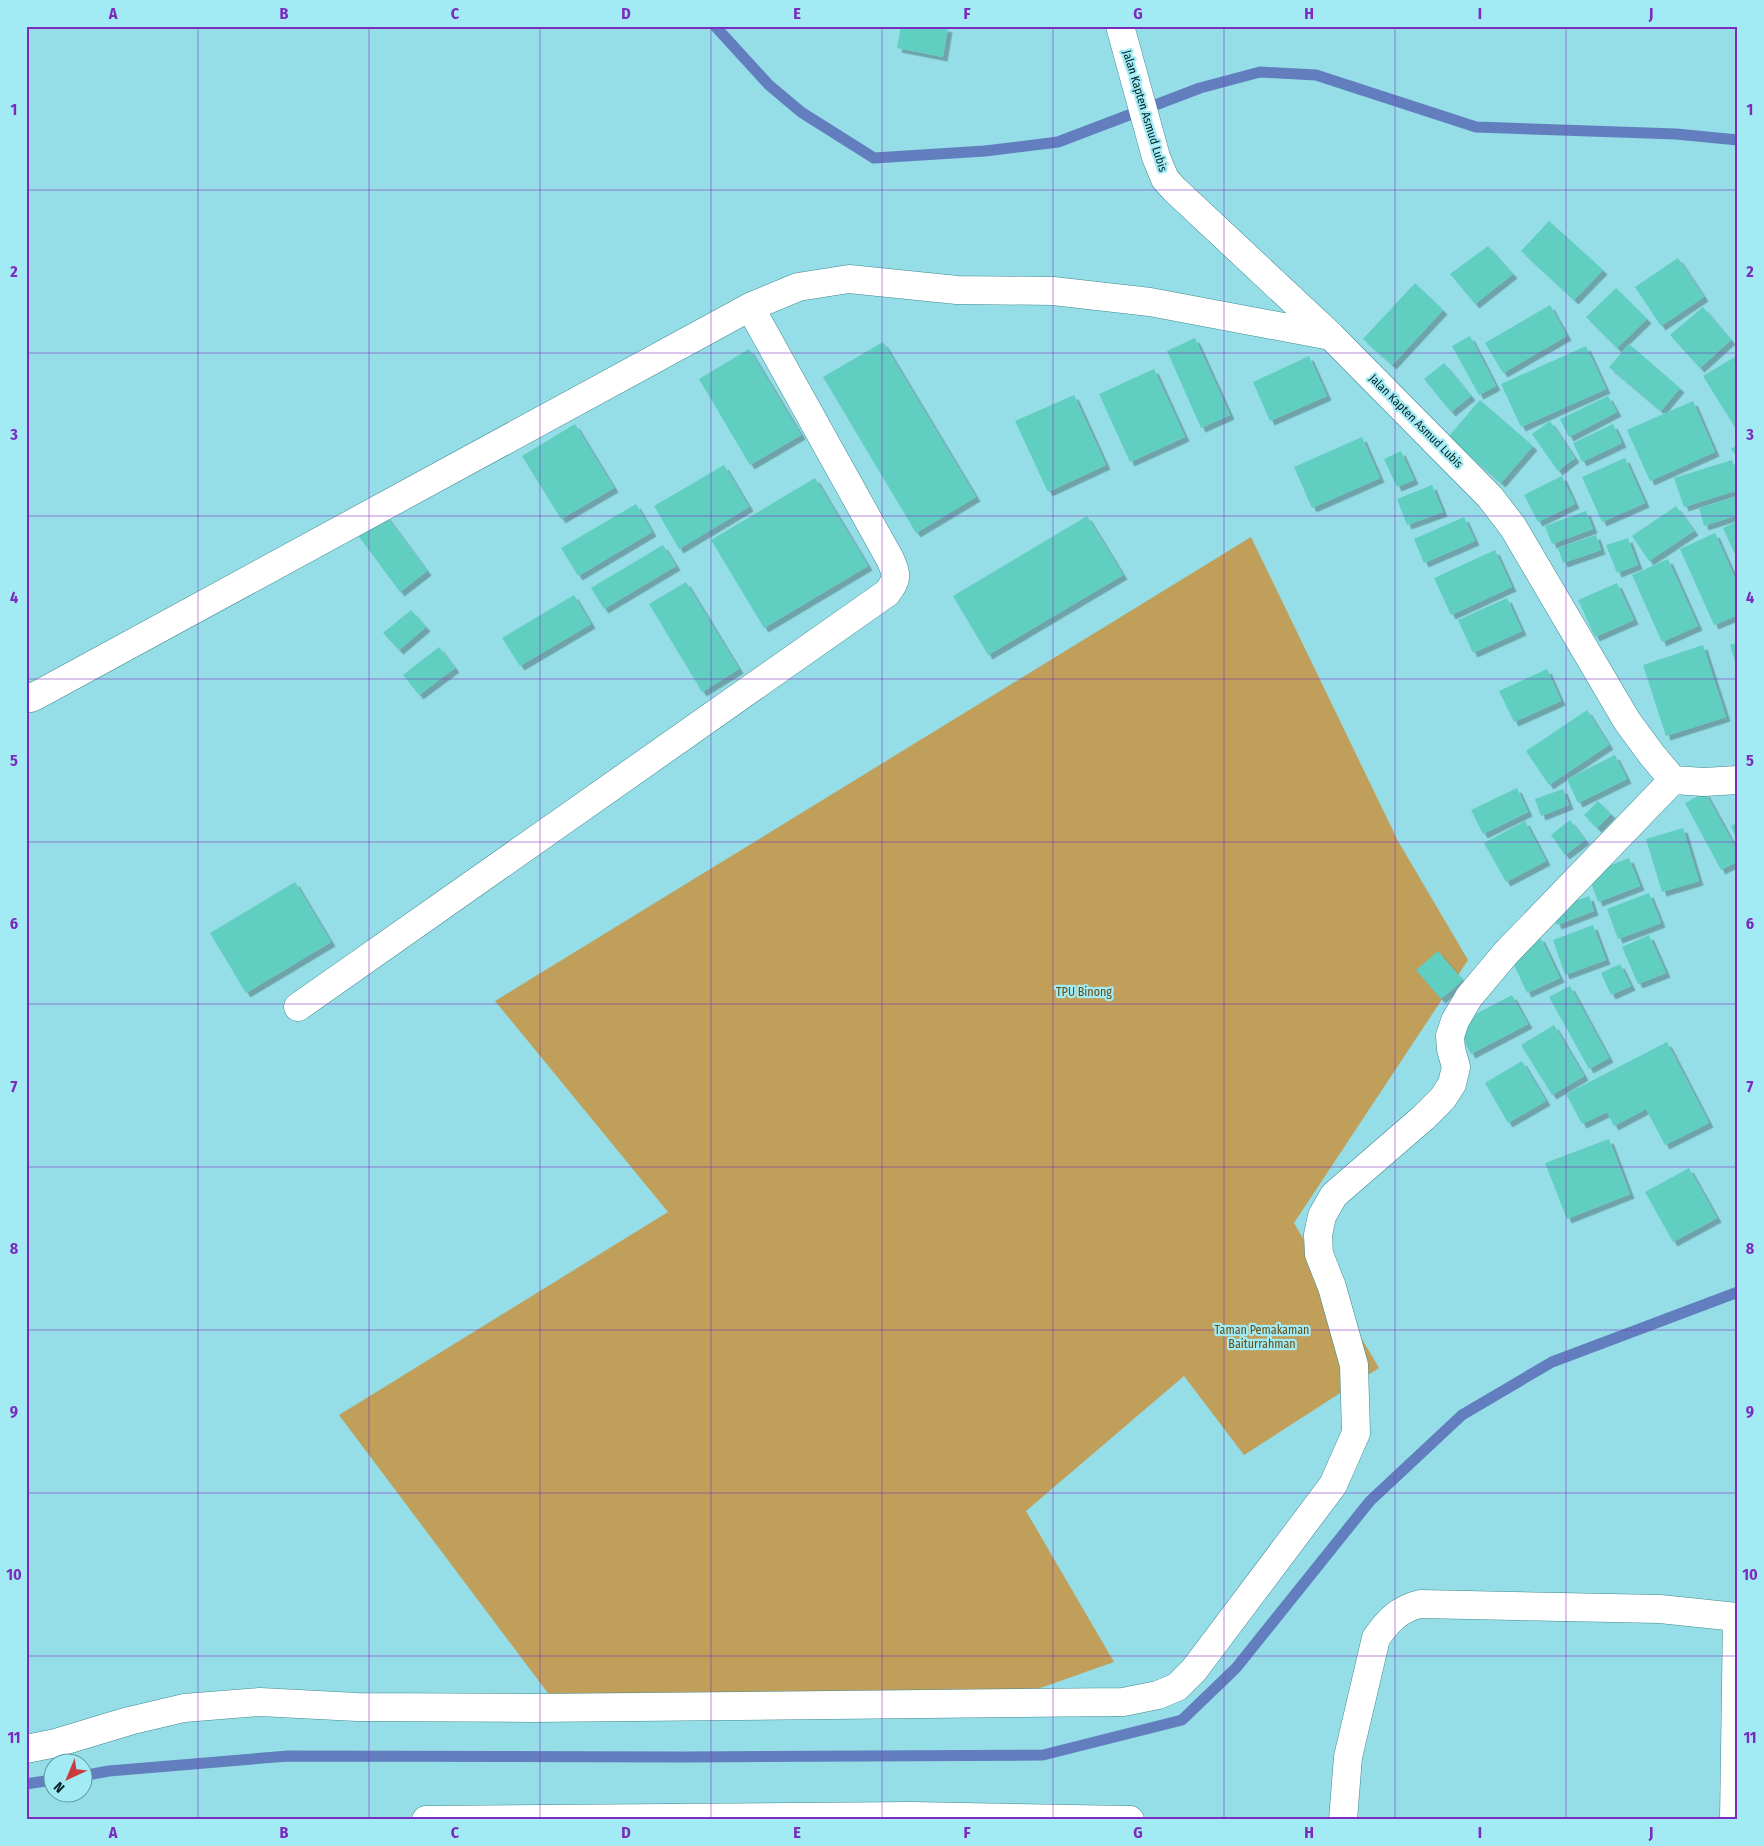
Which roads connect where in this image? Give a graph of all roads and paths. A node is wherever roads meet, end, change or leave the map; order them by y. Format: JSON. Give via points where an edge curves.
{"nodes":[{"id":1,"x":1120,"y":26,"type":"edge"},
{"id":2,"x":750,"y":307,"type":"junction"},
{"id":3,"x":1331,"y":336,"type":"junction"},
{"id":4,"x":26,"y":697,"type":"edge"},
{"id":5,"x":1673,"y":780,"type":"junction"},
{"id":6,"x":1738,"y":780,"type":"edge"},
{"id":7,"x":298,"y":1007,"type":"dead end"},
{"id":8,"x":1737,"y":1617,"type":"edge"},
{"id":9,"x":26,"y":1749,"type":"edge"},
{"id":10,"x":911,"y":1818,"type":"edge"},
{"id":11,"x":426,"y":1820,"type":"edge"},
{"id":12,"x":1130,"y":1820,"type":"edge"},
{"id":13,"x":1342,"y":1820,"type":"edge"},
{"id":14,"x":1734,"y":1820,"type":"edge"}],
"edges":[{"from":1,"to":3,"type":"street","name":"Jalan Kapten Asmud Lubis","via":[[1165,179]]},
{"from":2,"to":3,"type":"street","via":[[798,287],[849,279],[957,290],[1052,291],[1150,302]]},
{"from":2,"to":4,"type":"street","via":[[40,694]]},
{"from":2,"to":7,"type":"street","via":[[890,558],[896,578],[892,586]]},
{"from":3,"to":5,"type":"street","name":"Jalan Kapten Asmud Lubis","via":[[1490,497],[1513,527],[1626,721]]},
{"from":5,"to":6,"type":"street"},
{"from":5,"to":9,"type":"street","via":[[1506,953],[1469,997],[1450,1036],[1456,1068],[1452,1084],[1443,1098],[1334,1196],[1322,1216],[1319,1254],[1354,1365],[1356,1433],[1333,1485],[1215,1644],[1177,1687],[1158,1695],[1123,1702],[532,1708],[358,1707],[260,1702],[184,1708]]},
{"from":8,"to":13,"type":"street","via":[[1660,1609],[1420,1604],[1407,1607],[1395,1614],[1376,1638],[1348,1757]]},
{"from":8,"to":14,"type":"street"},
{"from":10,"to":11,"type":"street"},
{"from":10,"to":12,"type":"street"}]}
